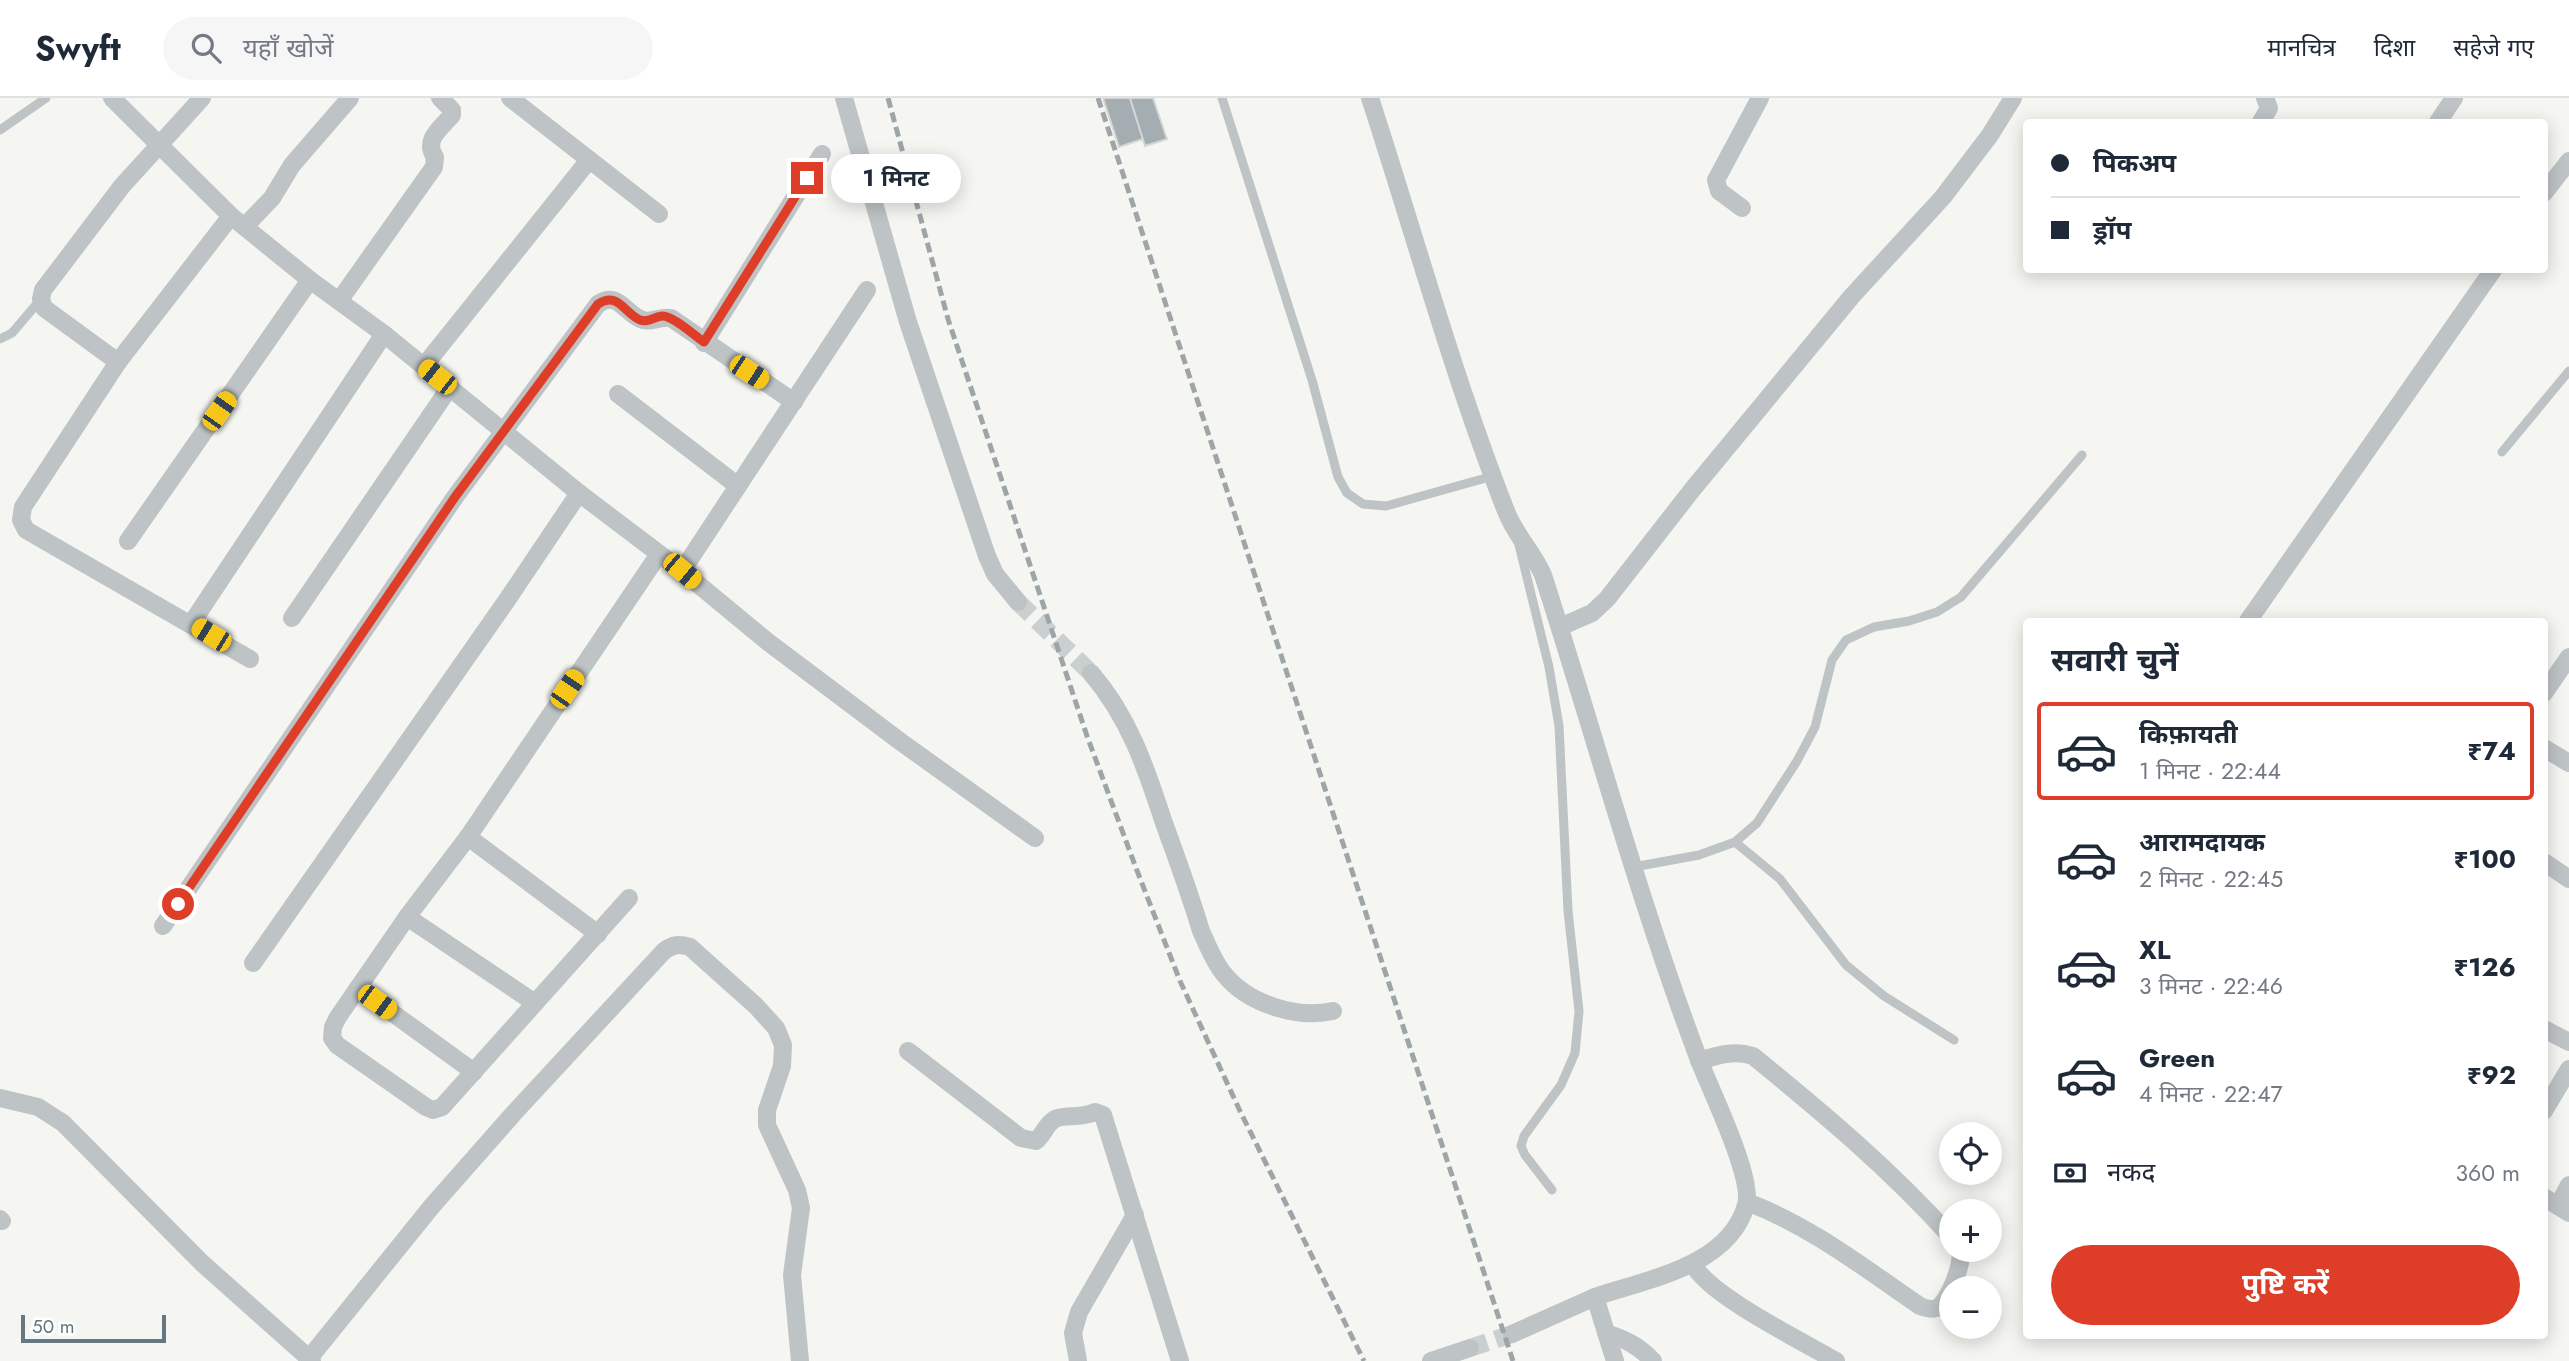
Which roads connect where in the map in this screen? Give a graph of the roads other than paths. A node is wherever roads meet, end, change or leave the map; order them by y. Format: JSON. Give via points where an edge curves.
{"nodes":[{"id":1,"x":46,"y":98,"type":"edge"},
{"id":2,"x":113,"y":98,"type":"edge"},
{"id":3,"x":202,"y":98,"type":"edge"},
{"id":4,"x":350,"y":98,"type":"edge"},
{"id":5,"x":440,"y":98,"type":"edge"},
{"id":6,"x":510,"y":98,"type":"edge"},
{"id":7,"x":844,"y":98,"type":"edge"},
{"id":8,"x":1222,"y":98,"type":"edge"},
{"id":9,"x":1370,"y":98,"type":"edge"},
{"id":10,"x":1760,"y":98,"type":"edge"},
{"id":11,"x":2013,"y":98,"type":"edge"},
{"id":12,"x":2265,"y":98,"type":"edge"},
{"id":13,"x":2454,"y":98,"type":"edge"},
{"id":14,"x":2263,"y":119,"type":"edge"},
{"id":15,"x":2440,"y":119,"type":"edge"},
{"id":16,"x":0,"y":130,"type":"edge"},
{"id":17,"x":159,"y":145,"type":"junction"},
{"id":18,"x":822,"y":155,"type":"dead end"},
{"id":19,"x":589,"y":160,"type":"junction"},
{"id":20,"x":2569,"y":161,"type":"edge"},
{"id":21,"x":2548,"y":189,"type":"edge"},
{"id":22,"x":1742,"y":208,"type":"dead end"},
{"id":23,"x":659,"y":214,"type":"dead end"},
{"id":24,"x":238,"y":221,"type":"junction"},
{"id":25,"x":2491,"y":273,"type":"edge"},
{"id":26,"x":310,"y":280,"type":"junction"},
{"id":27,"x":867,"y":290,"type":"dead end"},
{"id":28,"x":41,"y":299,"type":"junction"},
{"id":29,"x":339,"y":301,"type":"junction"},
{"id":30,"x":384,"y":334,"type":"junction"},
{"id":31,"x":0,"y":339,"type":"edge"},
{"id":32,"x":704,"y":342,"type":"junction"},
{"id":33,"x":118,"y":362,"type":"junction"},
{"id":34,"x":424,"y":366,"type":"junction"},
{"id":35,"x":2569,"y":371,"type":"edge"},
{"id":36,"x":450,"y":387,"type":"junction"},
{"id":37,"x":618,"y":394,"type":"dead end"},
{"id":38,"x":794,"y":402,"type":"junction"},
{"id":39,"x":505,"y":431,"type":"junction"},
{"id":40,"x":2502,"y":452,"type":"dead end"},
{"id":41,"x":2082,"y":454,"type":"dead end"},
{"id":42,"x":1493,"y":476,"type":"junction"},
{"id":43,"x":738,"y":486,"type":"junction"},
{"id":44,"x":579,"y":493,"type":"junction"},
{"id":45,"x":1515,"y":530,"type":"junction"},
{"id":46,"x":128,"y":541,"type":"dead end"},
{"id":47,"x":659,"y":554,"type":"junction"},
{"id":48,"x":682,"y":571,"type":"junction"},
{"id":49,"x":1018,"y":602,"type":"tunnel mouth"},
{"id":50,"x":292,"y":618,"type":"dead end"},
{"id":51,"x":2250,"y":618,"type":"edge"},
{"id":52,"x":191,"y":624,"type":"junction"},
{"id":53,"x":1560,"y":627,"type":"junction"},
{"id":54,"x":2569,"y":657,"type":"edge"},
{"id":55,"x":250,"y":659,"type":"dead end"},
{"id":56,"x":1091,"y":673,"type":"tunnel mouth"},
{"id":57,"x":2548,"y":688,"type":"edge"},
{"id":58,"x":2548,"y":750,"type":"edge"},
{"id":59,"x":2569,"y":763,"type":"edge"},
{"id":60,"x":468,"y":837,"type":"junction"},
{"id":61,"x":1035,"y":838,"type":"dead end"},
{"id":62,"x":1735,"y":842,"type":"junction"},
{"id":63,"x":2548,"y":865,"type":"edge"},
{"id":64,"x":1634,"y":867,"type":"junction"},
{"id":65,"x":2569,"y":879,"type":"edge"},
{"id":66,"x":629,"y":898,"type":"dead end"},
{"id":67,"x":408,"y":917,"type":"junction"},
{"id":68,"x":163,"y":926,"type":"dead end"},
{"id":69,"x":598,"y":934,"type":"junction"},
{"id":70,"x":253,"y":963,"type":"dead end"},
{"id":71,"x":358,"y":988,"type":"junction"},
{"id":72,"x":535,"y":1003,"type":"junction"},
{"id":73,"x":1333,"y":1011,"type":"dead end"},
{"id":74,"x":2548,"y":1031,"type":"edge"},
{"id":75,"x":1954,"y":1040,"type":"dead end"},
{"id":76,"x":2569,"y":1042,"type":"edge"},
{"id":77,"x":908,"y":1051,"type":"dead end"},
{"id":78,"x":1699,"y":1061,"type":"junction"},
{"id":79,"x":2569,"y":1069,"type":"edge"},
{"id":80,"x":474,"y":1072,"type":"junction"},
{"id":81,"x":0,"y":1098,"type":"edge"},
{"id":82,"x":2548,"y":1104,"type":"edge"},
{"id":83,"x":2569,"y":1185,"type":"edge"},
{"id":84,"x":1552,"y":1190,"type":"dead end"},
{"id":85,"x":1747,"y":1202,"type":"junction"},
{"id":86,"x":2557,"y":1205,"type":"edge"},
{"id":87,"x":1135,"y":1215,"type":"junction"},
{"id":88,"x":1939,"y":1224,"type":"edge"},
{"id":89,"x":1961,"y":1262,"type":"edge"},
{"id":90,"x":1693,"y":1264,"type":"junction"},
{"id":91,"x":1600,"y":1314,"type":"junction"},
{"id":92,"x":1512,"y":1334,"type":"tunnel mouth"},
{"id":93,"x":1470,"y":1348,"type":"tunnel mouth"},
{"id":94,"x":309,"y":1360,"type":"edge"},
{"id":95,"x":800,"y":1361,"type":"edge"},
{"id":96,"x":1078,"y":1361,"type":"edge"},
{"id":97,"x":1180,"y":1361,"type":"edge"},
{"id":98,"x":1431,"y":1361,"type":"edge"},
{"id":99,"x":1615,"y":1361,"type":"edge"},
{"id":100,"x":1653,"y":1361,"type":"edge"},
{"id":101,"x":1836,"y":1361,"type":"edge"}],
"edges":[{"from":1,"to":16,"type":"lane"},
{"from":2,"to":17,"type":"street"},
{"from":3,"to":17,"type":"street"},
{"from":4,"to":24,"type":"street","via":[[292,165],[271,198]]},
{"from":5,"to":29,"type":"street","via":[[452,115],[431,142],[433,167]]},
{"from":6,"to":19,"type":"street"},
{"from":7,"to":49,"type":"street","via":[[908,322],[987,556]]},
{"from":8,"to":42,"type":"lane","via":[[1312,380],[1338,477],[1347,493],[1363,504],[1386,506]]},
{"from":9,"to":42,"type":"street"},
{"from":10,"to":22,"type":"street","via":[[1716,180],[1719,191]]},
{"from":11,"to":53,"type":"street","via":[[1943,197],[1852,296],[1607,599],[1592,613]]},
{"from":12,"to":14,"type":"street","via":[[2269,108]]},
{"from":13,"to":15,"type":"street"},
{"from":17,"to":24,"type":"street"},
{"from":17,"to":28,"type":"street","via":[[86,231]]},
{"from":18,"to":32,"type":"street"},
{"from":19,"to":23,"type":"street"},
{"from":19,"to":34,"type":"street"},
{"from":20,"to":21,"type":"street"},
{"from":24,"to":26,"type":"street"},
{"from":24,"to":33,"type":"street"},
{"from":25,"to":51,"type":"street"},
{"from":26,"to":29,"type":"street"},
{"from":26,"to":46,"type":"street"},
{"from":27,"to":38,"type":"street"},
{"from":28,"to":31,"type":"lane","via":[[12,334]]},
{"from":28,"to":33,"type":"street","via":[[44,308]]},
{"from":29,"to":30,"type":"street"},
{"from":30,"to":34,"type":"street"},
{"from":30,"to":52,"type":"street"},
{"from":32,"to":38,"type":"street"},
{"from":32,"to":39,"type":"street","via":[[671,318],[641,320],[620,302],[605,300]]},
{"from":33,"to":52,"type":"street","via":[[23,507],[21,520],[26,530]]},
{"from":34,"to":36,"type":"street"},
{"from":35,"to":40,"type":"lane"},
{"from":36,"to":39,"type":"street"},
{"from":36,"to":50,"type":"street"},
{"from":37,"to":43,"type":"street"},
{"from":38,"to":43,"type":"street"},
{"from":39,"to":44,"type":"street"},
{"from":39,"to":68,"type":"street","via":[[455,497]]},
{"from":41,"to":62,"type":"lane","via":[[1961,597],[1937,612],[1874,627],[1846,640],[1832,660],[1815,727],[1797,761],[1757,823]]},
{"from":42,"to":45,"type":"street"},
{"from":43,"to":48,"type":"street"},
{"from":44,"to":47,"type":"street"},
{"from":44,"to":70,"type":"street"},
{"from":45,"to":53,"type":"street","via":[[1536,558]]},
{"from":45,"to":84,"type":"lane","via":[[1559,726],[1568,911],[1579,1011],[1575,1053],[1566,1074],[1521,1146]]},
{"from":47,"to":48,"type":"street"},
{"from":47,"to":60,"type":"street"},
{"from":48,"to":61,"type":"street","via":[[768,642]]},
{"from":52,"to":55,"type":"street"},
{"from":53,"to":64,"type":"street"},
{"from":54,"to":57,"type":"street"},
{"from":56,"to":73,"type":"street","via":[[1120,712],[1140,752],[1201,931],[1225,975],[1268,1004],[1300,1014]]},
{"from":58,"to":59,"type":"street"},
{"from":60,"to":67,"type":"street"},
{"from":60,"to":69,"type":"street"},
{"from":62,"to":64,"type":"lane","via":[[1699,855]]},
{"from":62,"to":75,"type":"lane","via":[[1780,879],[1846,965],[1884,996]]},
{"from":63,"to":65,"type":"street"},
{"from":64,"to":78,"type":"street"},
{"from":66,"to":69,"type":"street"},
{"from":67,"to":71,"type":"street"},
{"from":67,"to":72,"type":"street"},
{"from":69,"to":72,"type":"street"},
{"from":71,"to":80,"type":"street"},
{"from":71,"to":80,"type":"street","via":[[333,1027],[337,1045],[433,1110],[442,1107]]},
{"from":72,"to":80,"type":"street"},
{"from":74,"to":76,"type":"street"},
{"from":77,"to":87,"type":"street","via":[[1028,1141],[1036,1141],[1059,1117],[1099,1112]]},
{"from":78,"to":85,"type":"street","via":[[1742,1172]]},
{"from":78,"to":88,"type":"street","via":[[1741,1052],[1753,1056],[1886,1169]]},
{"from":79,"to":82,"type":"street"},
{"from":81,"to":94,"type":"street","via":[[38,1107],[63,1123],[202,1263]]},
{"from":83,"to":86,"type":"street"},
{"from":85,"to":89,"type":"street","via":[[1781,1215],[1929,1309],[1945,1301]]},
{"from":85,"to":90,"type":"street","via":[[1739,1223],[1722,1245]]},
{"from":87,"to":96,"type":"street","via":[[1079,1312],[1073,1333]]},
{"from":87,"to":97,"type":"street"},
{"from":90,"to":91,"type":"street"},
{"from":90,"to":101,"type":"street","via":[[1722,1294]]},
{"from":91,"to":92,"type":"street"},
{"from":91,"to":99,"type":"street"},
{"from":91,"to":100,"type":"street"},
{"from":93,"to":98,"type":"street"},
{"from":94,"to":95,"type":"street","via":[[432,1206],[514,1113],[664,951],[680,944],[690,947],[756,1006],[776,1028],[783,1045],[767,1125],[801,1208],[792,1275]]}]}
